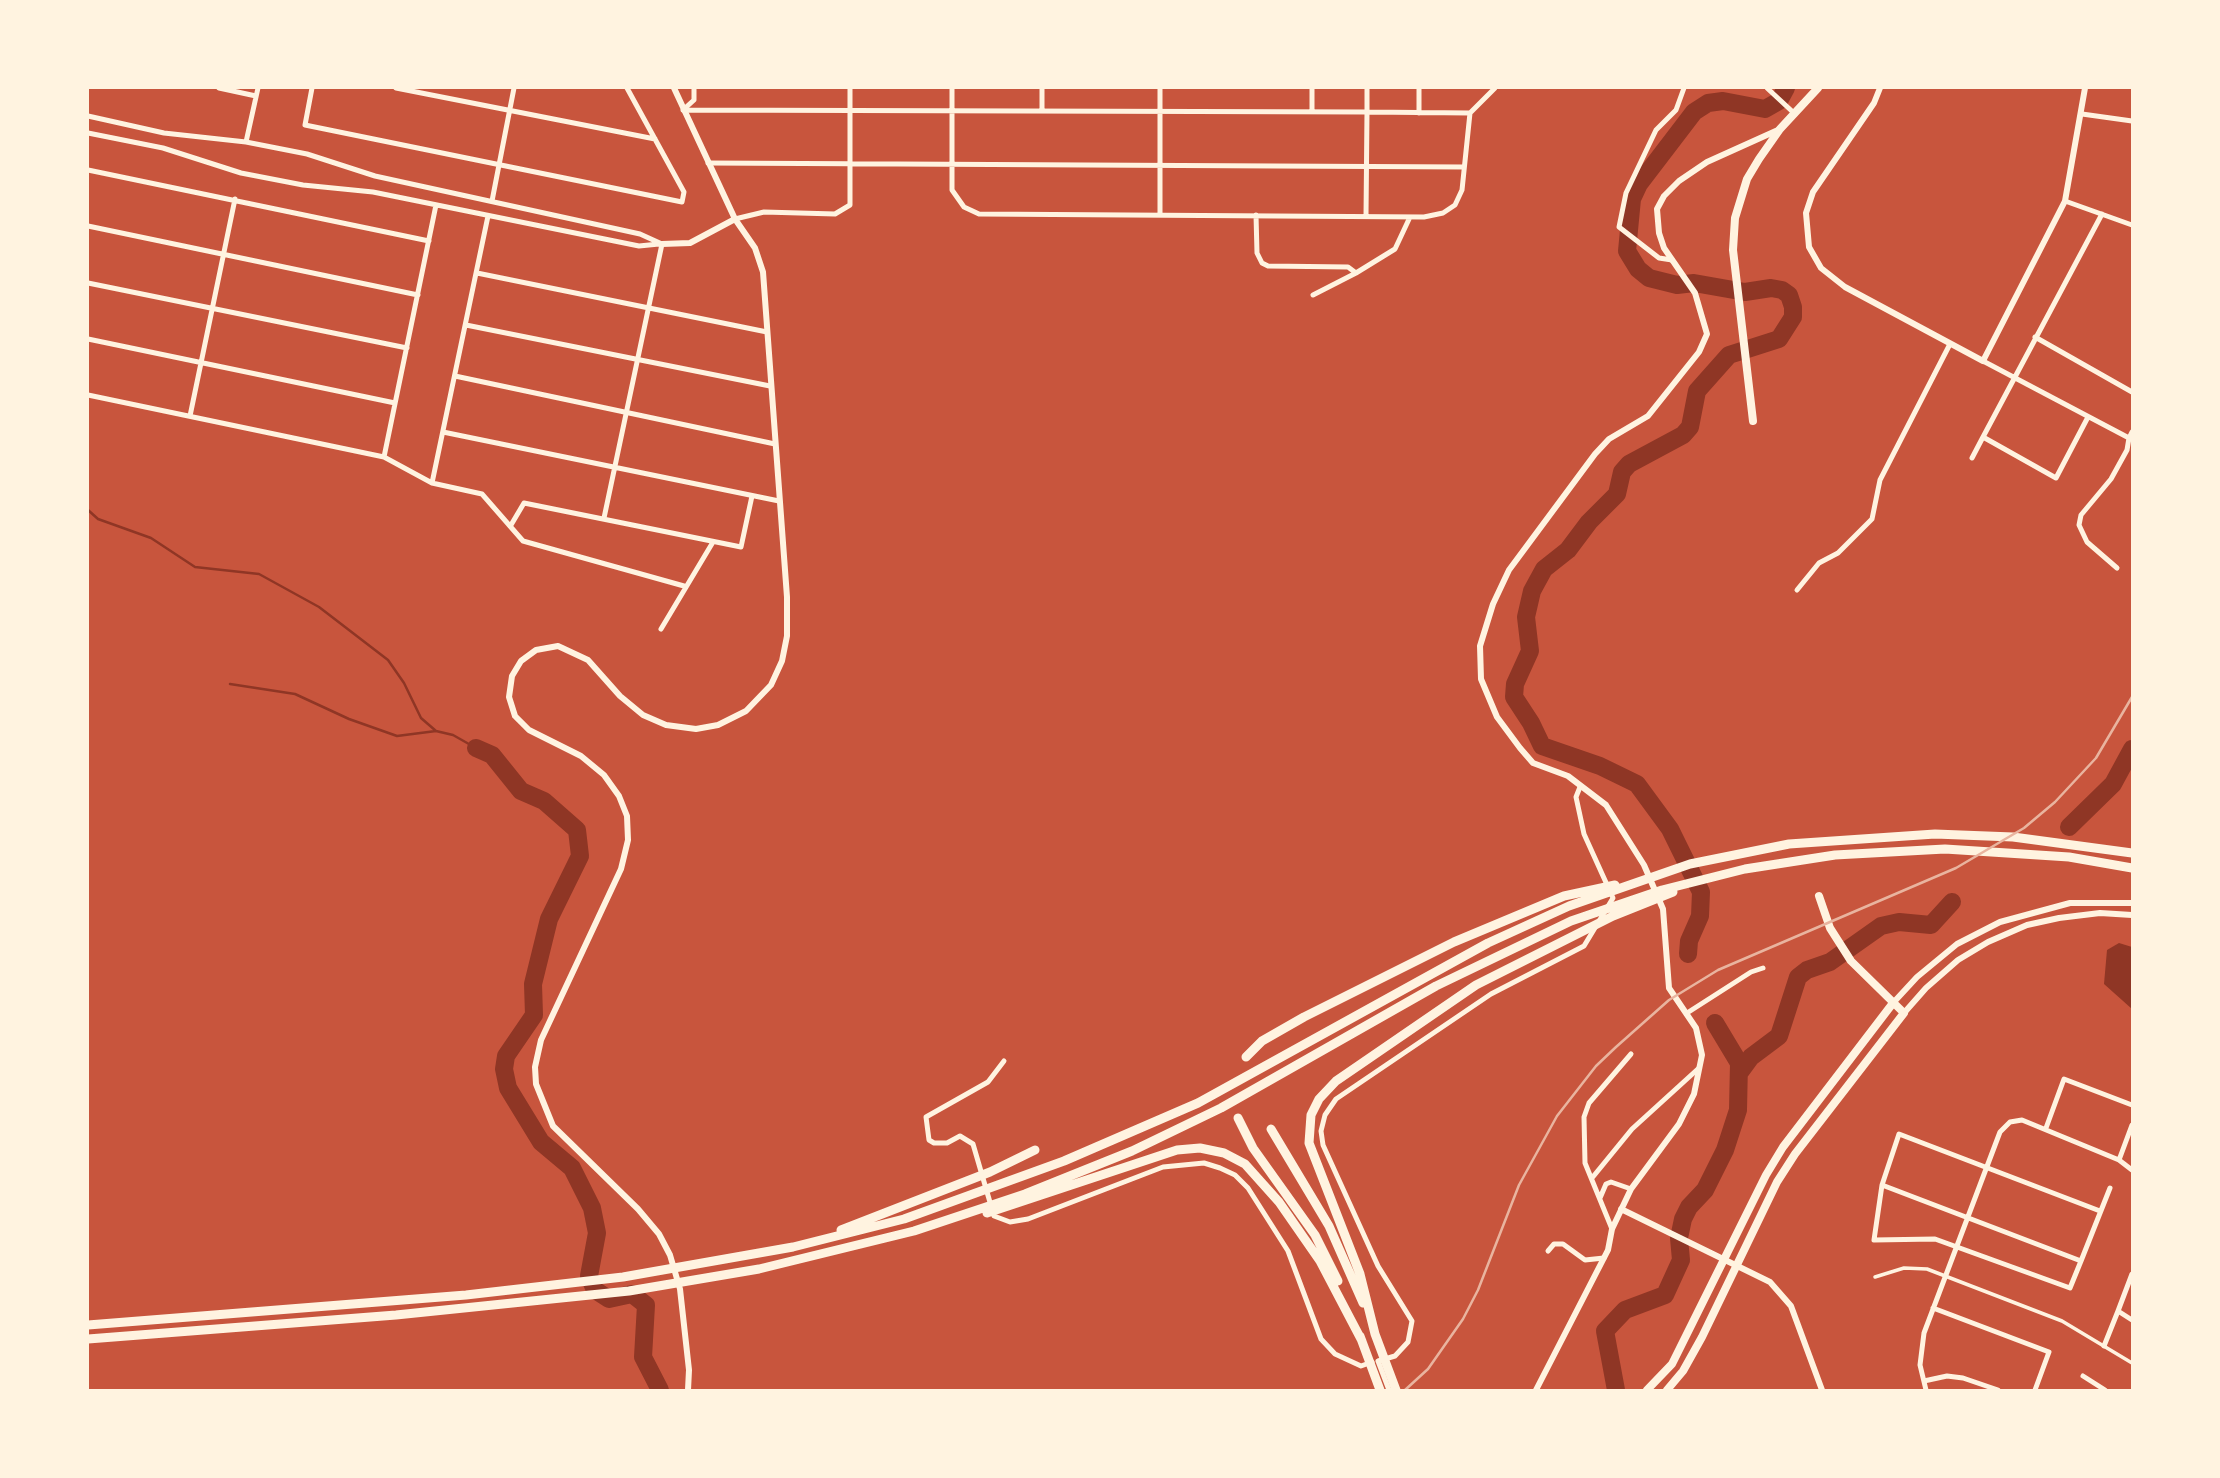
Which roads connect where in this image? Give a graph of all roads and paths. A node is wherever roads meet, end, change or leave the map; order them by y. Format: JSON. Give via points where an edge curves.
{"nodes":[{"id":1,"x":219,"y":88,"type":"edge"},
{"id":2,"x":258,"y":88,"type":"edge"},
{"id":3,"x":312,"y":88,"type":"edge"},
{"id":4,"x":396,"y":88,"type":"edge"},
{"id":5,"x":513,"y":88,"type":"edge"},
{"id":6,"x":627,"y":88,"type":"edge"},
{"id":7,"x":674,"y":88,"type":"edge"},
{"id":8,"x":694,"y":88,"type":"edge"},
{"id":9,"x":850,"y":88,"type":"edge"},
{"id":10,"x":952,"y":88,"type":"edge"},
{"id":11,"x":1042,"y":88,"type":"edge"},
{"id":12,"x":1160,"y":88,"type":"edge"},
{"id":13,"x":1312,"y":88,"type":"edge"},
{"id":14,"x":1367,"y":88,"type":"edge"},
{"id":15,"x":1419,"y":88,"type":"edge"},
{"id":16,"x":1495,"y":88,"type":"edge"},
{"id":17,"x":1684,"y":88,"type":"edge"},
{"id":18,"x":1768,"y":88,"type":"edge"},
{"id":19,"x":1818,"y":88,"type":"edge"},
{"id":20,"x":1880,"y":88,"type":"edge"},
{"id":21,"x":2085,"y":88,"type":"edge"},
{"id":22,"x":256,"y":96,"type":"junction"},
{"id":23,"x":683,"y":110,"type":"junction"},
{"id":24,"x":850,"y":111,"type":"junction"},
{"id":25,"x":952,"y":111,"type":"junction"},
{"id":26,"x":1042,"y":111,"type":"junction"},
{"id":27,"x":1160,"y":111,"type":"junction"},
{"id":28,"x":509,"y":112,"type":"junction"},
{"id":29,"x":1312,"y":112,"type":"junction"},
{"id":30,"x":1367,"y":112,"type":"junction"},
{"id":31,"x":1419,"y":113,"type":"junction"},
{"id":32,"x":1470,"y":113,"type":"junction"},
{"id":33,"x":1794,"y":114,"type":"junction"},
{"id":34,"x":2082,"y":114,"type":"junction"},
{"id":35,"x":88,"y":117,"type":"edge"},
{"id":36,"x":2133,"y":121,"type":"edge"},
{"id":37,"x":1780,"y":130,"type":"junction"},
{"id":38,"x":88,"y":133,"type":"edge"},
{"id":39,"x":655,"y":139,"type":"junction"},
{"id":40,"x":246,"y":142,"type":"junction"},
{"id":41,"x":708,"y":163,"type":"junction"},
{"id":42,"x":851,"y":164,"type":"junction"},
{"id":43,"x":952,"y":164,"type":"junction"},
{"id":44,"x":498,"y":165,"type":"junction"},
{"id":45,"x":1160,"y":165,"type":"junction"},
{"id":46,"x":1366,"y":166,"type":"junction"},
{"id":47,"x":1464,"y":167,"type":"junction"},
{"id":48,"x":88,"y":170,"type":"edge"},
{"id":49,"x":235,"y":200,"type":"junction"},
{"id":50,"x":492,"y":201,"type":"junction"},
{"id":51,"x":2065,"y":201,"type":"junction"},
{"id":52,"x":436,"y":205,"type":"junction"},
{"id":53,"x":1160,"y":214,"type":"junction"},
{"id":54,"x":2102,"y":214,"type":"junction"},
{"id":55,"x":1256,"y":215,"type":"junction"},
{"id":56,"x":488,"y":216,"type":"junction"},
{"id":57,"x":1366,"y":216,"type":"junction"},
{"id":58,"x":1410,"y":217,"type":"junction"},
{"id":59,"x":735,"y":219,"type":"junction"},
{"id":60,"x":2133,"y":225,"type":"edge"},
{"id":61,"x":88,"y":226,"type":"edge"},
{"id":62,"x":429,"y":241,"type":"junction"},
{"id":63,"x":662,"y":244,"type":"junction"},
{"id":64,"x":223,"y":254,"type":"junction"},
{"id":65,"x":1672,"y":260,"type":"junction"},
{"id":66,"x":1356,"y":272,"type":"junction"},
{"id":67,"x":477,"y":273,"type":"junction"},
{"id":68,"x":88,"y":283,"type":"edge"},
{"id":69,"x":418,"y":295,"type":"junction"},
{"id":70,"x":1313,"y":295,"type":"dead end"},
{"id":71,"x":649,"y":308,"type":"junction"},
{"id":72,"x":212,"y":309,"type":"junction"},
{"id":73,"x":466,"y":325,"type":"junction"},
{"id":74,"x":767,"y":332,"type":"junction"},
{"id":75,"x":2035,"y":337,"type":"junction"},
{"id":76,"x":88,"y":339,"type":"edge"},
{"id":77,"x":1951,"y":344,"type":"junction"},
{"id":78,"x":407,"y":348,"type":"junction"},
{"id":79,"x":637,"y":360,"type":"junction"},
{"id":80,"x":1983,"y":361,"type":"junction"},
{"id":81,"x":201,"y":363,"type":"junction"},
{"id":82,"x":455,"y":376,"type":"junction"},
{"id":83,"x":2013,"y":377,"type":"junction"},
{"id":84,"x":770,"y":386,"type":"junction"},
{"id":85,"x":2133,"y":391,"type":"edge"},
{"id":86,"x":88,"y":395,"type":"edge"},
{"id":87,"x":396,"y":402,"type":"junction"},
{"id":88,"x":625,"y":414,"type":"junction"},
{"id":89,"x":190,"y":416,"type":"junction"},
{"id":90,"x":2088,"y":417,"type":"junction"},
{"id":91,"x":1753,"y":421,"type":"dead end"},
{"id":92,"x":443,"y":432,"type":"junction"},
{"id":93,"x":2133,"y":432,"type":"edge"},
{"id":94,"x":1983,"y":437,"type":"junction"},
{"id":95,"x":2129,"y":438,"type":"junction"},
{"id":96,"x":775,"y":444,"type":"junction"},
{"id":97,"x":384,"y":457,"type":"junction"},
{"id":98,"x":1972,"y":458,"type":"dead end"},
{"id":99,"x":615,"y":466,"type":"junction"},
{"id":100,"x":432,"y":483,"type":"junction"},
{"id":101,"x":752,"y":496,"type":"junction"},
{"id":102,"x":779,"y":501,"type":"junction"},
{"id":103,"x":604,"y":518,"type":"junction"},
{"id":104,"x":511,"y":525,"type":"junction"},
{"id":105,"x":713,"y":542,"type":"junction"},
{"id":106,"x":2117,"y":568,"type":"dead end"},
{"id":107,"x":684,"y":586,"type":"junction"},
{"id":108,"x":1797,"y":590,"type":"dead end"},
{"id":109,"x":661,"y":629,"type":"dead end"},
{"id":110,"x":1580,"y":787,"type":"junction"},
{"id":111,"x":2131,"y":853,"type":"edge"},
{"id":112,"x":2130,"y":867,"type":"edge"},
{"id":113,"x":1708,"y":879,"type":"junction"},
{"id":114,"x":1631,"y":883,"type":"junction"},
{"id":115,"x":1819,"y":896,"type":"dead end"},
{"id":116,"x":2133,"y":903,"type":"edge"},
{"id":117,"x":2133,"y":915,"type":"edge"},
{"id":118,"x":1763,"y":968,"type":"dead end"},
{"id":119,"x":1893,"y":1003,"type":"junction"},
{"id":120,"x":1687,"y":1013,"type":"junction"},
{"id":121,"x":1904,"y":1013,"type":"junction"},
{"id":122,"x":1631,"y":1054,"type":"dead end"},
{"id":123,"x":1246,"y":1057,"type":"dead end"},
{"id":124,"x":1004,"y":1061,"type":"dead end"},
{"id":125,"x":1700,"y":1068,"type":"junction"},
{"id":126,"x":2133,"y":1105,"type":"edge"},
{"id":127,"x":1238,"y":1118,"type":"dead end"},
{"id":128,"x":2133,"y":1125,"type":"edge"},
{"id":129,"x":2046,"y":1128,"type":"junction"},
{"id":130,"x":1271,"y":1129,"type":"dead end"},
{"id":131,"x":1035,"y":1150,"type":"dead end"},
{"id":132,"x":2119,"y":1160,"type":"junction"},
{"id":133,"x":1987,"y":1166,"type":"junction"},
{"id":134,"x":2133,"y":1170,"type":"edge"},
{"id":135,"x":1592,"y":1178,"type":"junction"},
{"id":136,"x":1882,"y":1185,"type":"junction"},
{"id":137,"x":2110,"y":1188,"type":"dead end"},
{"id":138,"x":1631,"y":1189,"type":"junction"},
{"id":139,"x":1600,"y":1198,"type":"junction"},
{"id":140,"x":1621,"y":1209,"type":"junction"},
{"id":141,"x":2100,"y":1211,"type":"junction"},
{"id":142,"x":1967,"y":1218,"type":"junction"},
{"id":143,"x":1612,"y":1229,"type":"junction"},
{"id":144,"x":914,"y":1231,"type":"junction"},
{"id":145,"x":793,"y":1247,"type":"junction"},
{"id":146,"x":1956,"y":1247,"type":"junction"},
{"id":147,"x":1548,"y":1251,"type":"dead end"},
{"id":148,"x":1604,"y":1258,"type":"junction"},
{"id":149,"x":1724,"y":1259,"type":"junction"},
{"id":150,"x":2081,"y":1261,"type":"junction"},
{"id":151,"x":1737,"y":1265,"type":"junction"},
{"id":152,"x":2133,"y":1274,"type":"edge"},
{"id":153,"x":1945,"y":1276,"type":"junction"},
{"id":154,"x":1875,"y":1278,"type":"dead end"},
{"id":155,"x":1933,"y":1308,"type":"junction"},
{"id":156,"x":2118,"y":1311,"type":"junction"},
{"id":157,"x":2133,"y":1321,"type":"edge"},
{"id":158,"x":88,"y":1325,"type":"edge"},
{"id":159,"x":1377,"y":1338,"type":"junction"},
{"id":160,"x":88,"y":1339,"type":"edge"},
{"id":161,"x":1362,"y":1341,"type":"junction"},
{"id":162,"x":2104,"y":1346,"type":"junction"},
{"id":163,"x":1378,"y":1361,"type":"junction"},
{"id":164,"x":2133,"y":1363,"type":"edge"},
{"id":165,"x":2083,"y":1377,"type":"dead end"},
{"id":166,"x":1924,"y":1381,"type":"junction"},
{"id":167,"x":2095,"y":1388,"type":"edge"},
{"id":168,"x":1538,"y":1389,"type":"edge"},
{"id":169,"x":688,"y":1391,"type":"edge"},
{"id":170,"x":1380,"y":1391,"type":"edge"},
{"id":171,"x":1389,"y":1391,"type":"edge"},
{"id":172,"x":1396,"y":1391,"type":"edge"},
{"id":173,"x":1647,"y":1391,"type":"edge"},
{"id":174,"x":1667,"y":1391,"type":"edge"},
{"id":175,"x":1822,"y":1391,"type":"edge"},
{"id":176,"x":1926,"y":1391,"type":"edge"},
{"id":177,"x":1998,"y":1391,"type":"edge"},
{"id":178,"x":2035,"y":1391,"type":"edge"},
{"id":179,"x":2105,"y":1391,"type":"edge"}],
"edges":[{"from":1,"to":22,"type":"street"},
{"from":2,"to":22,"type":"street"},
{"from":3,"to":44,"type":"street","via":[[305,125]]},
{"from":4,"to":28,"type":"street"},
{"from":5,"to":28,"type":"street"},
{"from":6,"to":39,"type":"street"},
{"from":7,"to":23,"type":"street"},
{"from":8,"to":23,"type":"street","via":[[694,100]]},
{"from":9,"to":24,"type":"street"},
{"from":10,"to":25,"type":"street"},
{"from":11,"to":26,"type":"street"},
{"from":12,"to":27,"type":"street"},
{"from":13,"to":29,"type":"street"},
{"from":14,"to":30,"type":"street"},
{"from":15,"to":31,"type":"street"},
{"from":16,"to":32,"type":"street"},
{"from":17,"to":65,"type":"street","via":[[1676,110],[1656,130],[1620,215],[1621,230],[1659,258]]},
{"from":18,"to":33,"type":"street"},
{"from":19,"to":33,"type":"highway"},
{"from":20,"to":77,"type":"street","via":[[1813,192],[1806,213],[1809,247],[1821,268],[1845,287]]},
{"from":21,"to":34,"type":"street"},
{"from":22,"to":40,"type":"street"},
{"from":23,"to":24,"type":"street"},
{"from":23,"to":41,"type":"street"},
{"from":24,"to":25,"type":"street"},
{"from":24,"to":42,"type":"street"},
{"from":25,"to":26,"type":"street"},
{"from":25,"to":43,"type":"street"},
{"from":26,"to":27,"type":"street"},
{"from":27,"to":29,"type":"street"},
{"from":27,"to":45,"type":"street"},
{"from":28,"to":39,"type":"street"},
{"from":28,"to":44,"type":"street"},
{"from":29,"to":30,"type":"street"},
{"from":30,"to":31,"type":"street"},
{"from":30,"to":46,"type":"street"},
{"from":31,"to":32,"type":"street"},
{"from":32,"to":47,"type":"street"},
{"from":33,"to":37,"type":"highway"},
{"from":34,"to":36,"type":"street"},
{"from":34,"to":51,"type":"street"},
{"from":35,"to":40,"type":"street","via":[[164,133]]},
{"from":37,"to":65,"type":"street","via":[[1707,162],[1664,196],[1656,221]]},
{"from":37,"to":91,"type":"highway","via":[[1747,180],[1735,218],[1733,250]]},
{"from":38,"to":52,"type":"street","via":[[163,148],[241,173]]},
{"from":39,"to":44,"type":"street","via":[[684,192],[682,202]]},
{"from":40,"to":50,"type":"street"},
{"from":41,"to":42,"type":"street"},
{"from":41,"to":59,"type":"street"},
{"from":42,"to":43,"type":"street"},
{"from":42,"to":59,"type":"street","via":[[852,198],[841,213],[764,212]]},
{"from":43,"to":45,"type":"street"},
{"from":43,"to":53,"type":"street","via":[[956,200],[979,214]]},
{"from":44,"to":50,"type":"street"},
{"from":45,"to":46,"type":"street"},
{"from":45,"to":53,"type":"street"},
{"from":46,"to":47,"type":"street"},
{"from":46,"to":57,"type":"street"},
{"from":47,"to":58,"type":"street","via":[[1455,205],[1443,214]]},
{"from":48,"to":49,"type":"street"},
{"from":49,"to":62,"type":"street"},
{"from":49,"to":64,"type":"street"},
{"from":50,"to":63,"type":"street","via":[[640,234]]},
{"from":51,"to":54,"type":"street"},
{"from":51,"to":80,"type":"street"},
{"from":52,"to":56,"type":"street"},
{"from":52,"to":62,"type":"street"},
{"from":53,"to":55,"type":"street"},
{"from":54,"to":60,"type":"street"},
{"from":54,"to":75,"type":"street"},
{"from":55,"to":57,"type":"street"},
{"from":55,"to":66,"type":"street","via":[[1257,253],[1268,267],[1348,267]]},
{"from":56,"to":63,"type":"street","via":[[639,246]]},
{"from":56,"to":67,"type":"street"},
{"from":57,"to":58,"type":"street"},
{"from":58,"to":66,"type":"street","via":[[1395,249]]},
{"from":59,"to":63,"type":"street","via":[[690,243]]},
{"from":59,"to":74,"type":"street","via":[[760,257]]},
{"from":61,"to":64,"type":"street"},
{"from":62,"to":69,"type":"street"},
{"from":63,"to":71,"type":"street"},
{"from":64,"to":69,"type":"street"},
{"from":64,"to":72,"type":"street"},
{"from":65,"to":110,"type":"street","via":[[1695,293],[1707,334],[1699,352],[1648,416],[1609,439],[1595,454],[1509,570],[1480,646],[1481,679],[1497,717],[1533,763],[1568,776]]},
{"from":66,"to":70,"type":"street"},
{"from":67,"to":71,"type":"street"},
{"from":67,"to":73,"type":"street"},
{"from":68,"to":72,"type":"street"},
{"from":69,"to":78,"type":"street"},
{"from":71,"to":74,"type":"street"},
{"from":71,"to":79,"type":"street"},
{"from":72,"to":78,"type":"street"},
{"from":72,"to":81,"type":"street"},
{"from":73,"to":79,"type":"street"},
{"from":73,"to":82,"type":"street"},
{"from":74,"to":84,"type":"street"},
{"from":75,"to":83,"type":"street"},
{"from":75,"to":85,"type":"street"},
{"from":76,"to":81,"type":"street"},
{"from":77,"to":80,"type":"street"},
{"from":77,"to":108,"type":"street","via":[[1880,480],[1872,519],[1838,553],[1819,563]]},
{"from":78,"to":87,"type":"street"},
{"from":79,"to":84,"type":"street"},
{"from":79,"to":88,"type":"street"},
{"from":80,"to":83,"type":"street"},
{"from":81,"to":87,"type":"street"},
{"from":81,"to":89,"type":"street"},
{"from":82,"to":88,"type":"street"},
{"from":82,"to":92,"type":"street"},
{"from":83,"to":90,"type":"street"},
{"from":83,"to":94,"type":"street"},
{"from":84,"to":96,"type":"street"},
{"from":86,"to":89,"type":"street"},
{"from":87,"to":97,"type":"street"},
{"from":88,"to":96,"type":"street"},
{"from":88,"to":99,"type":"street"},
{"from":89,"to":97,"type":"street"},
{"from":90,"to":94,"type":"street","via":[[2056,478]]},
{"from":90,"to":95,"type":"street"},
{"from":92,"to":99,"type":"street"},
{"from":92,"to":100,"type":"street"},
{"from":93,"to":95,"type":"street"},
{"from":94,"to":98,"type":"street"},
{"from":95,"to":106,"type":"street","via":[[2111,479],[2081,514],[2079,525],[2087,541]]},
{"from":96,"to":102,"type":"street"},
{"from":97,"to":100,"type":"street"},
{"from":99,"to":101,"type":"street"},
{"from":99,"to":103,"type":"street"},
{"from":100,"to":104,"type":"street","via":[[482,494]]},
{"from":101,"to":102,"type":"street"},
{"from":101,"to":105,"type":"street","via":[[741,547]]},
{"from":102,"to":169,"type":"street","via":[[787,636],[771,685],[746,711],[718,725],[696,729],[658,722],[634,709],[588,660],[558,646],[528,654],[516,668],[510,686],[511,706],[520,723],[592,763],[614,787],[627,816],[628,840],[621,869],[541,1040],[536,1084],[553,1126],[638,1209],[670,1255],[680,1289]]},
{"from":103,"to":104,"type":"street","via":[[524,503]]},
{"from":103,"to":105,"type":"street"},
{"from":104,"to":107,"type":"street","via":[[523,541]]},
{"from":105,"to":107,"type":"street"},
{"from":107,"to":109,"type":"street"},
{"from":110,"to":120,"type":"street","via":[[1606,806],[1644,865],[1663,909],[1669,988]]},
{"from":110,"to":163,"type":"street","via":[[1576,797],[1584,834],[1613,898],[1584,946],[1491,994],[1336,1099],[1325,1115],[1323,1145],[1378,1266],[1412,1321],[1402,1349]]},
{"from":111,"to":114,"type":"highway","via":[[1980,835],[1860,838],[1789,844],[1690,864]]},
{"from":112,"to":113,"type":"highway","via":[[2068,857],[1945,849],[1801,859]]},
{"from":113,"to":144,"type":"highway","via":[[1572,921],[1436,986],[1221,1108],[1132,1151],[1025,1194]]},
{"from":113,"to":159,"type":"highway","via":[[1613,916],[1476,985],[1336,1081],[1319,1099],[1311,1115],[1309,1143],[1360,1273]]},
{"from":114,"to":123,"type":"highway","via":[[1587,888],[1454,942],[1304,1017],[1262,1041]]},
{"from":114,"to":145,"type":"highway","via":[[1569,906],[1410,985],[1198,1103],[1064,1161],[929,1210]]},
{"from":115,"to":119,"type":"highway","via":[[1842,948]]},
{"from":116,"to":119,"type":"street","via":[[2070,902],[2000,922],[1949,950]]},
{"from":117,"to":121,"type":"street","via":[[2059,918],[2008,934],[1958,960]]},
{"from":118,"to":120,"type":"street"},
{"from":119,"to":121,"type":"highway"},
{"from":119,"to":149,"type":"highway","via":[[1783,1147]]},
{"from":120,"to":125,"type":"street","via":[[1700,1041]]},
{"from":121,"to":151,"type":"highway","via":[[1795,1154]]},
{"from":122,"to":135,"type":"street","via":[[1589,1102],[1584,1116],[1585,1163]]},
{"from":124,"to":163,"type":"street","via":[[988,1082],[926,1117],[929,1140],[934,1143],[960,1136],[973,1144],[994,1216],[1010,1222],[1028,1219],[1163,1167],[1204,1163],[1220,1168],[1248,1188],[1288,1251],[1321,1339],[1335,1354],[1361,1366]]},
{"from":125,"to":135,"type":"street","via":[[1632,1129]]},
{"from":125,"to":138,"type":"street","via":[[1694,1094],[1679,1124]]},
{"from":126,"to":129,"type":"street","via":[[2064,1079]]},
{"from":127,"to":161,"type":"highway","via":[[1322,1249]]},
{"from":128,"to":132,"type":"street"},
{"from":129,"to":132,"type":"street"},
{"from":129,"to":133,"type":"street","via":[[2010,1122],[2000,1132]]},
{"from":130,"to":159,"type":"highway","via":[[1329,1226]]},
{"from":131,"to":145,"type":"highway","via":[[890,1212]]},
{"from":132,"to":134,"type":"street"},
{"from":133,"to":136,"type":"street","via":[[1899,1133]]},
{"from":133,"to":141,"type":"street"},
{"from":133,"to":142,"type":"street"},
{"from":135,"to":139,"type":"street"},
{"from":136,"to":142,"type":"street"},
{"from":136,"to":146,"type":"street","via":[[1874,1240],[1935,1239]]},
{"from":137,"to":141,"type":"street"},
{"from":138,"to":139,"type":"street","via":[[1611,1182]]},
{"from":138,"to":140,"type":"street"},
{"from":139,"to":143,"type":"street"},
{"from":140,"to":143,"type":"street"},
{"from":140,"to":149,"type":"street"},
{"from":141,"to":150,"type":"street"},
{"from":142,"to":146,"type":"street"},
{"from":142,"to":150,"type":"street"},
{"from":143,"to":148,"type":"street"},
{"from":144,"to":160,"type":"highway","via":[[759,1269],[526,1304]]},
{"from":144,"to":161,"type":"highway","via":[[953,1224],[1177,1150],[1213,1150],[1245,1164],[1279,1202],[1320,1261]]},
{"from":145,"to":158,"type":"highway","via":[[623,1277],[480,1293]]},
{"from":146,"to":150,"type":"street","via":[[2070,1288]]},
{"from":146,"to":153,"type":"street"},
{"from":147,"to":148,"type":"street","via":[[1554,1244],[1563,1244],[1585,1260]]},
{"from":148,"to":168,"type":"street"},
{"from":149,"to":151,"type":"street"},
{"from":149,"to":173,"type":"highway","via":[[1672,1364]]},
{"from":151,"to":174,"type":"highway","via":[[1683,1371]]},
{"from":151,"to":175,"type":"street","via":[[1770,1282],[1791,1306]]},
{"from":152,"to":156,"type":"street"},
{"from":153,"to":154,"type":"street","via":[[1904,1268]]},
{"from":153,"to":155,"type":"street"},
{"from":153,"to":162,"type":"street","via":[[2062,1321]]},
{"from":155,"to":166,"type":"street","via":[[1920,1365]]},
{"from":155,"to":178,"type":"street","via":[[2049,1352]]},
{"from":156,"to":157,"type":"street"},
{"from":156,"to":162,"type":"street"},
{"from":159,"to":172,"type":"highway"},
{"from":161,"to":170,"type":"highway"},
{"from":162,"to":164,"type":"street"},
{"from":163,"to":171,"type":"street"},
{"from":165,"to":167,"type":"street"},
{"from":166,"to":176,"type":"street"},
{"from":166,"to":177,"type":"street","via":[[1962,1378]]},
{"from":167,"to":179,"type":"street"}]}
